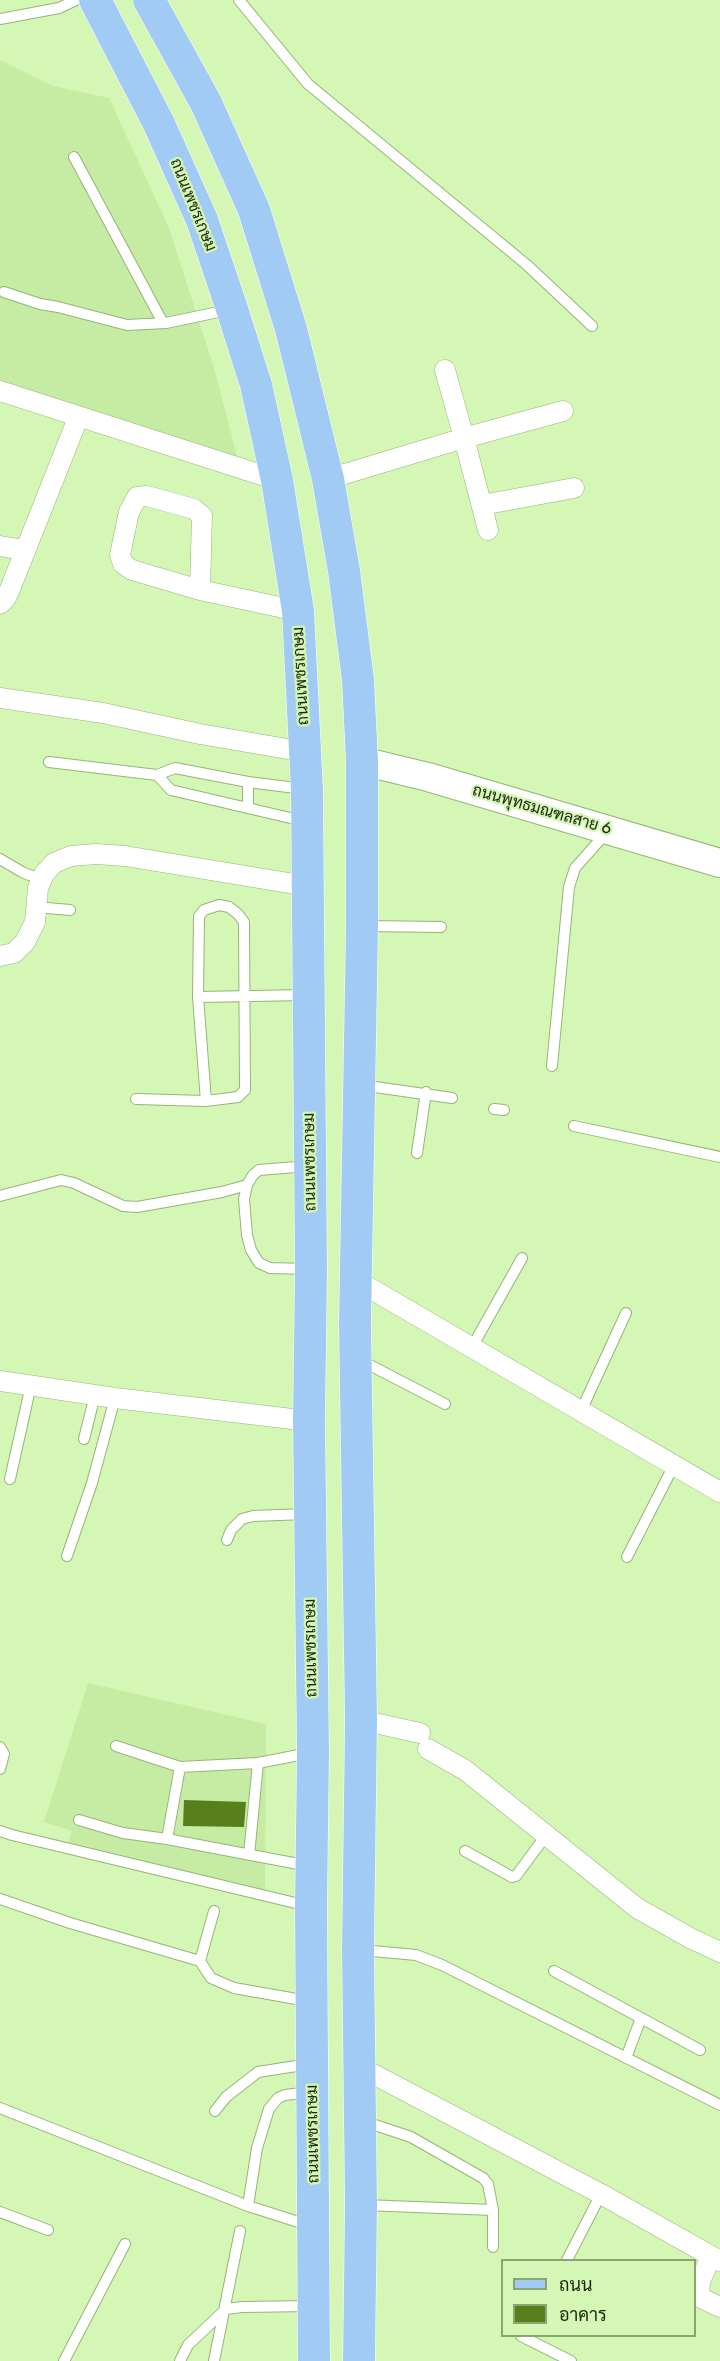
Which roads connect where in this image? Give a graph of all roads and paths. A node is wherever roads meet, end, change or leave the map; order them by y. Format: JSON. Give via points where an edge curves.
{"nodes":[{"id":1,"x":76,"y":0,"type":"edge"},
{"id":2,"x":95,"y":0,"type":"edge"},
{"id":3,"x":149,"y":0,"type":"edge"},
{"id":4,"x":239,"y":0,"type":"edge"},
{"id":5,"x":0,"y":19,"type":"edge"},
{"id":6,"x":74,"y":157,"type":"dead end"},
{"id":7,"x":3,"y":292,"type":"dead end"},
{"id":8,"x":232,"y":309,"type":"junction"},
{"id":9,"x":163,"y":323,"type":"junction"},
{"id":10,"x":592,"y":326,"type":"dead end"},
{"id":11,"x":445,"y":370,"type":"dead end"},
{"id":12,"x":0,"y":391,"type":"edge"},
{"id":13,"x":563,"y":411,"type":"dead end"},
{"id":14,"x":78,"y":418,"type":"junction"},
{"id":15,"x":464,"y":438,"type":"junction"},
{"id":16,"x":328,"y":479,"type":"junction"},
{"id":17,"x":277,"y":480,"type":"junction"},
{"id":18,"x":574,"y":488,"type":"dead end"},
{"id":19,"x":482,"y":505,"type":"junction"},
{"id":20,"x":488,"y":530,"type":"dead end"},
{"id":21,"x":0,"y":546,"type":"edge"},
{"id":22,"x":25,"y":550,"type":"junction"},
{"id":23,"x":200,"y":590,"type":"junction"},
{"id":24,"x":3,"y":601,"type":"edge"},
{"id":25,"x":298,"y":611,"type":"junction"},
{"id":26,"x":0,"y":617,"type":"edge"},
{"id":27,"x":0,"y":698,"type":"edge"},
{"id":28,"x":305,"y":752,"type":"junction"},
{"id":29,"x":362,"y":761,"type":"junction"},
{"id":30,"x":49,"y":762,"type":"dead end"},
{"id":31,"x":157,"y":775,"type":"junction"},
{"id":32,"x":248,"y":782,"type":"junction"},
{"id":33,"x":307,"y":789,"type":"junction"},
{"id":34,"x":248,"y":808,"type":"junction"},
{"id":35,"x":306,"y":821,"type":"junction"},
{"id":36,"x":609,"y":830,"type":"junction"},
{"id":37,"x":0,"y":859,"type":"edge"},
{"id":38,"x":720,"y":863,"type":"edge"},
{"id":39,"x":42,"y":880,"type":"junction"},
{"id":40,"x":307,"y":886,"type":"junction"},
{"id":41,"x":36,"y":907,"type":"junction"},
{"id":42,"x":70,"y":910,"type":"dead end"},
{"id":43,"x":362,"y":926,"type":"junction"},
{"id":44,"x":441,"y":927,"type":"dead end"},
{"id":45,"x":0,"y":956,"type":"edge"},
{"id":46,"x":308,"y":995,"type":"junction"},
{"id":47,"x":198,"y":997,"type":"junction"},
{"id":48,"x":249,"y":997,"type":"junction"},
{"id":49,"x":552,"y":1066,"type":"dead end"},
{"id":50,"x":360,"y":1084,"type":"junction"},
{"id":51,"x":426,"y":1092,"type":"junction"},
{"id":52,"x":452,"y":1098,"type":"dead end"},
{"id":53,"x":136,"y":1099,"type":"dead end"},
{"id":54,"x":206,"y":1101,"type":"junction"},
{"id":55,"x":574,"y":1126,"type":"dead end"},
{"id":56,"x":417,"y":1153,"type":"dead end"},
{"id":57,"x":720,"y":1157,"type":"edge"},
{"id":58,"x":310,"y":1166,"type":"junction"},
{"id":59,"x":247,"y":1185,"type":"junction"},
{"id":60,"x":0,"y":1196,"type":"edge"},
{"id":61,"x":522,"y":1258,"type":"dead end"},
{"id":62,"x":311,"y":1269,"type":"junction"},
{"id":63,"x":356,"y":1280,"type":"junction"},
{"id":64,"x":626,"y":1313,"type":"dead end"},
{"id":65,"x":472,"y":1347,"type":"junction"},
{"id":66,"x":356,"y":1358,"type":"junction"},
{"id":67,"x":0,"y":1381,"type":"edge"},
{"id":68,"x":31,"y":1385,"type":"junction"},
{"id":69,"x":95,"y":1395,"type":"junction"},
{"id":70,"x":115,"y":1398,"type":"junction"},
{"id":71,"x":445,"y":1404,"type":"dead end"},
{"id":72,"x":581,"y":1411,"type":"junction"},
{"id":73,"x":309,"y":1421,"type":"junction"},
{"id":74,"x":84,"y":1439,"type":"dead end"},
{"id":75,"x":674,"y":1465,"type":"junction"},
{"id":76,"x":10,"y":1479,"type":"dead end"},
{"id":77,"x":720,"y":1492,"type":"edge"},
{"id":78,"x":310,"y":1514,"type":"junction"},
{"id":79,"x":227,"y":1540,"type":"dead end"},
{"id":80,"x":67,"y":1556,"type":"dead end"},
{"id":81,"x":627,"y":1557,"type":"dead end"},
{"id":82,"x":361,"y":1728,"type":"junction"},
{"id":83,"x":116,"y":1746,"type":"dead end"},
{"id":84,"x":0,"y":1747,"type":"edge"},
{"id":85,"x":313,"y":1752,"type":"junction"},
{"id":86,"x":258,"y":1764,"type":"junction"},
{"id":87,"x":180,"y":1767,"type":"junction"},
{"id":88,"x":0,"y":1769,"type":"edge"},
{"id":89,"x":79,"y":1820,"type":"dead end"},
{"id":90,"x":0,"y":1831,"type":"edge"},
{"id":91,"x":547,"y":1834,"type":"junction"},
{"id":92,"x":167,"y":1839,"type":"junction"},
{"id":93,"x":465,"y":1851,"type":"dead end"},
{"id":94,"x":249,"y":1855,"type":"junction"},
{"id":95,"x":312,"y":1867,"type":"junction"},
{"id":96,"x":0,"y":1899,"type":"edge"},
{"id":97,"x":311,"y":1907,"type":"junction"},
{"id":98,"x":214,"y":1911,"type":"dead end"},
{"id":99,"x":358,"y":1950,"type":"junction"},
{"id":100,"x":720,"y":1952,"type":"edge"},
{"id":101,"x":200,"y":1960,"type":"junction"},
{"id":102,"x":554,"y":1971,"type":"dead end"},
{"id":103,"x":312,"y":2001,"type":"junction"},
{"id":104,"x":641,"y":2018,"type":"junction"},
{"id":105,"x":700,"y":2050,"type":"dead end"},
{"id":106,"x":627,"y":2058,"type":"junction"},
{"id":107,"x":360,"y":2067,"type":"junction"},
{"id":108,"x":312,"y":2078,"type":"junction"},
{"id":109,"x":720,"y":2105,"type":"edge"},
{"id":110,"x":0,"y":2108,"type":"edge"},
{"id":111,"x":214,"y":2111,"type":"dead end"},
{"id":112,"x":360,"y":2121,"type":"junction"},
{"id":113,"x":601,"y":2194,"type":"junction"},
{"id":114,"x":361,"y":2205,"type":"junction"},
{"id":115,"x":248,"y":2206,"type":"junction"},
{"id":116,"x":493,"y":2210,"type":"junction"},
{"id":117,"x":0,"y":2212,"type":"edge"},
{"id":118,"x":314,"y":2227,"type":"junction"},
{"id":119,"x":48,"y":2230,"type":"dead end"},
{"id":120,"x":240,"y":2231,"type":"dead end"},
{"id":121,"x":125,"y":2244,"type":"dead end"},
{"id":122,"x":493,"y":2247,"type":"dead end"},
{"id":123,"x":568,"y":2259,"type":"edge"},
{"id":124,"x":715,"y":2259,"type":"edge"},
{"id":125,"x":314,"y":2306,"type":"junction"},
{"id":126,"x":720,"y":2307,"type":"edge"},
{"id":127,"x":226,"y":2309,"type":"junction"},
{"id":128,"x":523,"y":2337,"type":"edge"},
{"id":129,"x":64,"y":2361,"type":"edge"},
{"id":130,"x":180,"y":2361,"type":"edge"},
{"id":131,"x":213,"y":2361,"type":"edge"},
{"id":132,"x":314,"y":2361,"type":"edge"},
{"id":133,"x":359,"y":2361,"type":"edge"},
{"id":134,"x":571,"y":2361,"type":"edge"}],
"edges":[{"from":1,"to":5,"type":"lane","via":[[59,8]]},
{"from":2,"to":8,"type":"main road","name":"ถนนเพชรเกษม","via":[[159,124],[202,220]]},
{"from":3,"to":16,"type":"main road","via":[[206,103],[254,210],[291,329]]},
{"from":4,"to":10,"type":"lane","via":[[308,84],[527,265]]},
{"from":6,"to":9,"type":"lane"},
{"from":7,"to":9,"type":"lane","via":[[127,325]]},
{"from":8,"to":9,"type":"lane"},
{"from":8,"to":17,"type":"main road","name":"ถนนเพชรเกษม","via":[[256,385]]},
{"from":11,"to":15,"type":"street"},
{"from":12,"to":14,"type":"street"},
{"from":13,"to":15,"type":"street"},
{"from":14,"to":17,"type":"street"},
{"from":14,"to":22,"type":"street"},
{"from":15,"to":16,"type":"street"},
{"from":15,"to":19,"type":"street"},
{"from":16,"to":29,"type":"main road","via":[[352,627]]},
{"from":17,"to":25,"type":"main road","name":"ถนนเพชรเกษม"},
{"from":18,"to":19,"type":"street"},
{"from":19,"to":20,"type":"street"},
{"from":21,"to":22,"type":"street"},
{"from":22,"to":24,"type":"street"},
{"from":23,"to":23,"type":"street","via":[[123,564],[120,555],[129,512],[137,497],[147,496],[195,510],[202,516]]},
{"from":23,"to":25,"type":"street"},
{"from":24,"to":26,"type":"street"},
{"from":25,"to":28,"type":"main road","name":"ถนนเพชรเกษม"},
{"from":27,"to":28,"type":"street"},
{"from":28,"to":33,"type":"main road","name":"ถนนเพชรเกษม"},
{"from":29,"to":36,"type":"main road","name":"ถนนพุทธมณฑลสาย 6"},
{"from":29,"to":43,"type":"main road"},
{"from":30,"to":31,"type":"lane"},
{"from":31,"to":32,"type":"lane","via":[[175,768]]},
{"from":31,"to":34,"type":"lane","via":[[171,790]]},
{"from":32,"to":33,"type":"lane"},
{"from":32,"to":34,"type":"lane"},
{"from":33,"to":35,"type":"main road","name":"ถนนเพชรเกษม"},
{"from":34,"to":35,"type":"lane"},
{"from":35,"to":40,"type":"main road","name":"ถนนเพชรเกษม"},
{"from":36,"to":38,"type":"main road","name":"ถนนพุทธมณฑลสาย 6"},
{"from":36,"to":49,"type":"lane","via":[[575,868],[569,887]]},
{"from":37,"to":39,"type":"lane"},
{"from":39,"to":40,"type":"street","via":[[54,863],[70,856],[96,854]]},
{"from":39,"to":41,"type":"street"},
{"from":40,"to":46,"type":"main road","name":"ถนนเพชรเกษม"},
{"from":41,"to":42,"type":"lane"},
{"from":41,"to":45,"type":"street","via":[[35,922],[25,942],[14,953]]},
{"from":43,"to":44,"type":"lane"},
{"from":43,"to":50,"type":"main road"},
{"from":46,"to":48,"type":"lane"},
{"from":46,"to":58,"type":"main road","name":"ถนนเพชรเกษม"},
{"from":47,"to":48,"type":"lane"},
{"from":47,"to":48,"type":"lane","via":[[199,916],[219,905],[229,907],[244,922]]},
{"from":47,"to":54,"type":"lane"},
{"from":48,"to":54,"type":"lane","via":[[245,1090],[238,1097]]},
{"from":50,"to":51,"type":"lane"},
{"from":50,"to":63,"type":"main road"},
{"from":51,"to":52,"type":"lane"},
{"from":51,"to":56,"type":"lane"},
{"from":53,"to":54,"type":"lane"},
{"from":55,"to":57,"type":"lane"},
{"from":58,"to":59,"type":"lane","via":[[260,1170]]},
{"from":58,"to":62,"type":"main road","name":"ถนนเพชรเกษม"},
{"from":59,"to":60,"type":"lane","via":[[137,1207],[123,1206],[61,1180]]},
{"from":59,"to":62,"type":"lane","via":[[247,1235],[259,1263],[270,1268]]},
{"from":61,"to":65,"type":"lane"},
{"from":62,"to":73,"type":"main road","name":"ถนนเพชรเกษม"},
{"from":63,"to":65,"type":"street"},
{"from":63,"to":66,"type":"main road"},
{"from":64,"to":72,"type":"lane"},
{"from":65,"to":72,"type":"street"},
{"from":66,"to":71,"type":"lane"},
{"from":66,"to":82,"type":"main road"},
{"from":67,"to":68,"type":"street"},
{"from":68,"to":69,"type":"street"},
{"from":68,"to":76,"type":"lane"},
{"from":69,"to":70,"type":"street"},
{"from":69,"to":74,"type":"lane"},
{"from":70,"to":73,"type":"street"},
{"from":70,"to":80,"type":"lane"},
{"from":72,"to":75,"type":"street"},
{"from":73,"to":78,"type":"main road","name":"ถนนเพชรเกษม"},
{"from":75,"to":77,"type":"street"},
{"from":75,"to":81,"type":"lane"},
{"from":78,"to":79,"type":"lane","via":[[242,1519]]},
{"from":78,"to":85,"type":"main road","name":"ถนนเพชรเกษม"},
{"from":82,"to":91,"type":"street","via":[[424,1741]]},
{"from":82,"to":99,"type":"main road"},
{"from":83,"to":87,"type":"lane"},
{"from":84,"to":88,"type":"lane","via":[[4,1754]]},
{"from":85,"to":86,"type":"lane"},
{"from":85,"to":95,"type":"main road","name":"ถนนเพชรเกษม"},
{"from":86,"to":87,"type":"lane"},
{"from":86,"to":94,"type":"lane"},
{"from":87,"to":92,"type":"lane"},
{"from":89,"to":92,"type":"lane","via":[[123,1833]]},
{"from":90,"to":97,"type":"lane"},
{"from":91,"to":93,"type":"lane","via":[[512,1877]]},
{"from":91,"to":100,"type":"street","via":[[637,1908]]},
{"from":92,"to":94,"type":"lane"},
{"from":94,"to":95,"type":"lane"},
{"from":95,"to":97,"type":"main road","name":"ถนนเพชรเกษม"},
{"from":96,"to":101,"type":"lane"},
{"from":97,"to":103,"type":"main road","name":"ถนนเพชรเกษม"},
{"from":98,"to":101,"type":"lane"},
{"from":99,"to":106,"type":"lane","via":[[416,1955],[442,1965]]},
{"from":99,"to":107,"type":"main road"},
{"from":101,"to":103,"type":"lane","via":[[212,1978],[234,1988]]},
{"from":102,"to":104,"type":"lane"},
{"from":103,"to":108,"type":"main road","name":"ถนนเพชรเกษม"},
{"from":104,"to":105,"type":"lane"},
{"from":104,"to":106,"type":"lane"},
{"from":106,"to":109,"type":"lane"},
{"from":107,"to":112,"type":"main road"},
{"from":107,"to":113,"type":"street"},
{"from":108,"to":111,"type":"lane","via":[[258,2072]]},
{"from":108,"to":115,"type":"lane","via":[[278,2098],[269,2109],[257,2148]]},
{"from":108,"to":118,"type":"main road","name":"ถนนเพชรเกษม"},
{"from":110,"to":115,"type":"lane"},
{"from":112,"to":114,"type":"main road"},
{"from":112,"to":116,"type":"lane","via":[[398,2132],[475,2172],[489,2184]]},
{"from":113,"to":123,"type":"lane"},
{"from":113,"to":124,"type":"street"},
{"from":114,"to":116,"type":"lane"},
{"from":114,"to":133,"type":"main road"},
{"from":115,"to":118,"type":"lane"},
{"from":116,"to":122,"type":"lane"},
{"from":117,"to":119,"type":"lane"},
{"from":118,"to":125,"type":"main road","name":"ถนนเพชรเกษม"},
{"from":120,"to":127,"type":"lane"},
{"from":121,"to":129,"type":"lane"},
{"from":124,"to":126,"type":"street","via":[[700,2281],[699,2297]]},
{"from":125,"to":127,"type":"lane"},
{"from":125,"to":132,"type":"main road","name":"ถนนเพชรเกษม"},
{"from":127,"to":130,"type":"lane","via":[[188,2345]]},
{"from":127,"to":131,"type":"lane"},
{"from":128,"to":134,"type":"lane"}]}
